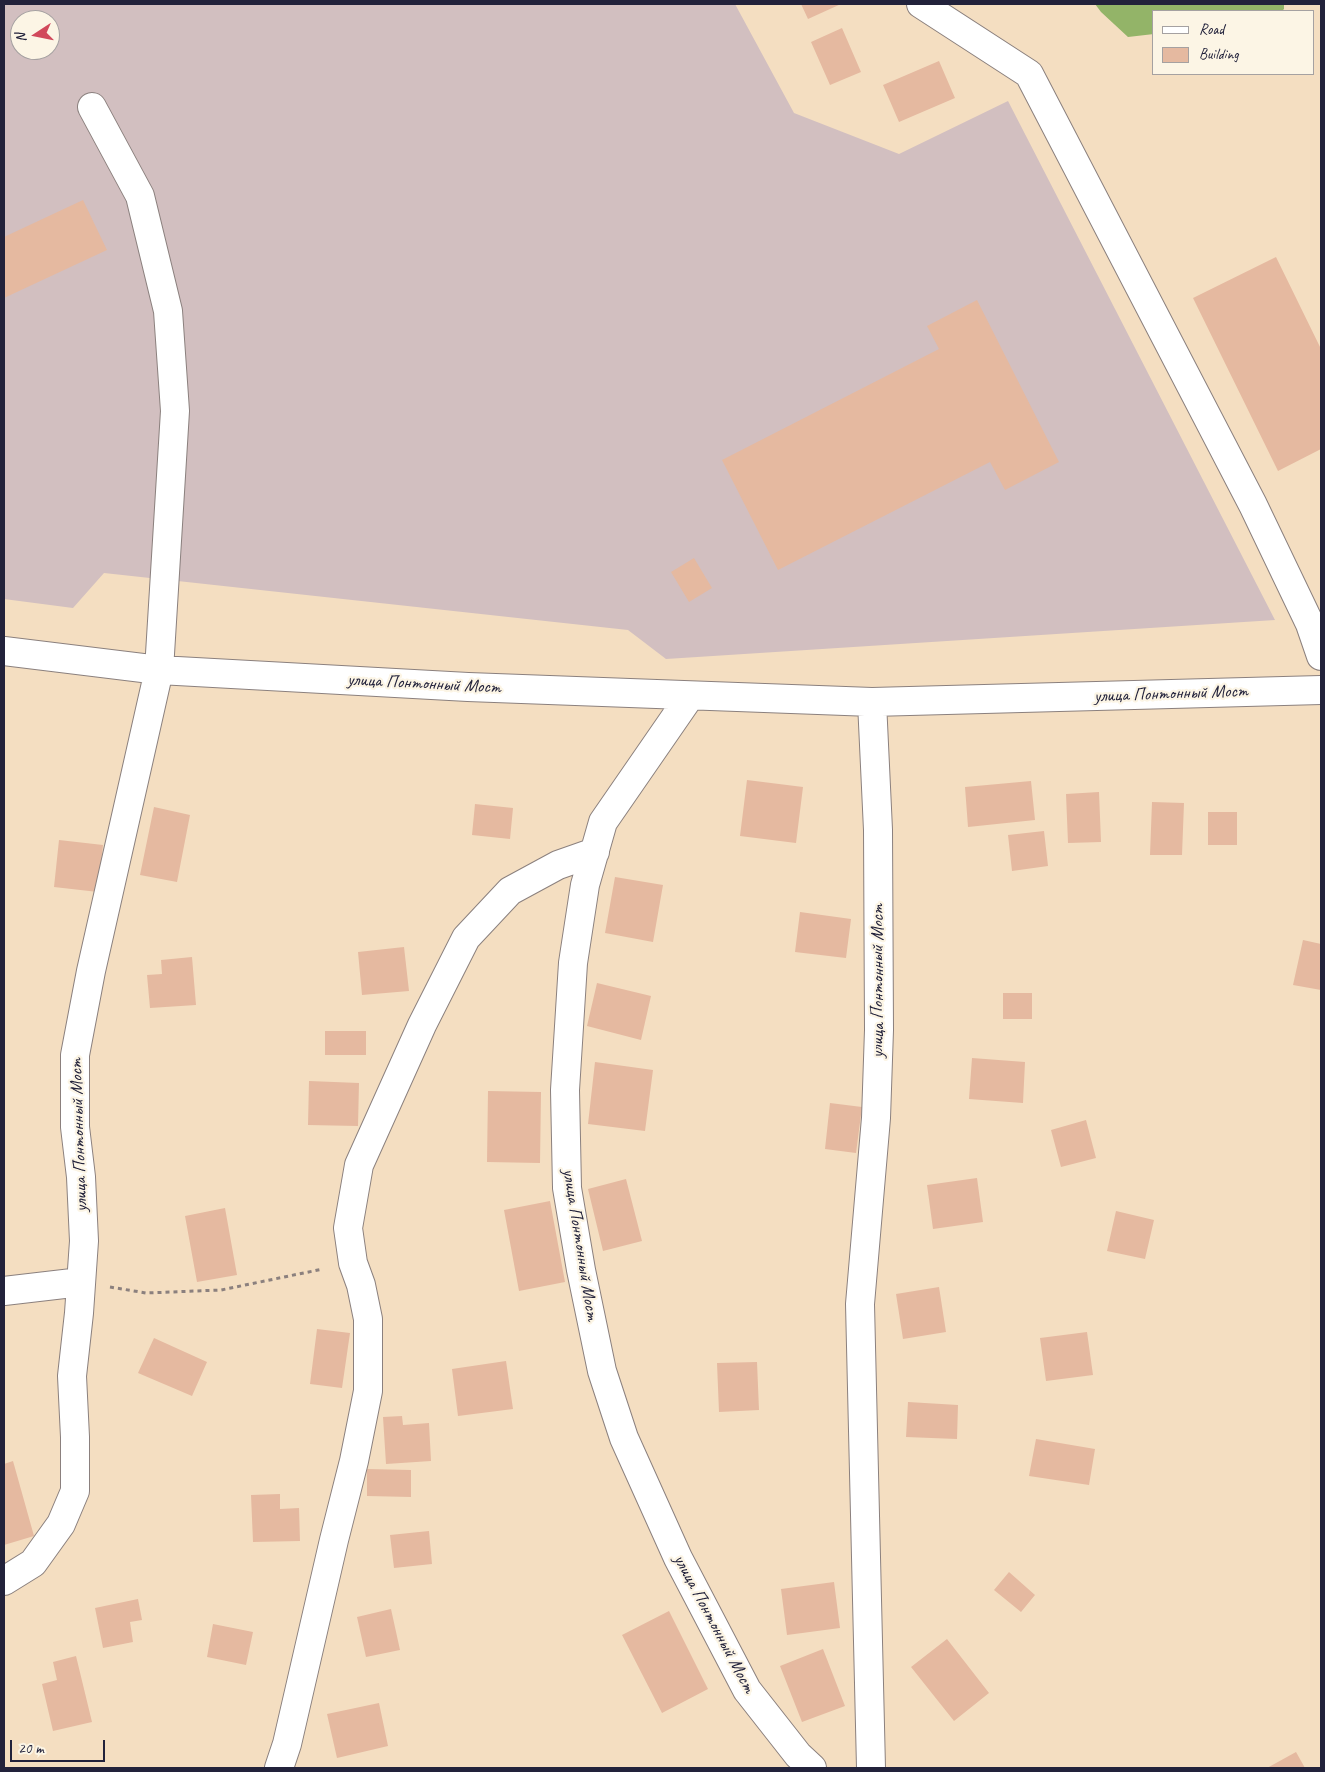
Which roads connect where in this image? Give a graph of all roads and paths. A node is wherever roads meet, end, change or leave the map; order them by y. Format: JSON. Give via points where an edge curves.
{"nodes":[{"id":1,"x":921,"y":4,"type":"edge"},
{"id":2,"x":92,"y":107,"type":"dead end"},
{"id":3,"x":4,"y":652,"type":"edge"},
{"id":4,"x":1321,"y":656,"type":"edge"},
{"id":5,"x":159,"y":670,"type":"junction"},
{"id":6,"x":1321,"y":690,"type":"edge"},
{"id":7,"x":690,"y":696,"type":"junction"},
{"id":8,"x":872,"y":702,"type":"junction"},
{"id":9,"x":595,"y":852,"type":"junction"},
{"id":10,"x":353,"y":1263,"type":"junction"},
{"id":11,"x":81,"y":1282,"type":"junction"},
{"id":12,"x":4,"y":1291,"type":"edge"},
{"id":13,"x":4,"y":1581,"type":"edge"},
{"id":14,"x":278,"y":1768,"type":"edge"},
{"id":15,"x":812,"y":1768,"type":"edge"},
{"id":16,"x":871,"y":1768,"type":"edge"}],
"edges":[{"from":1,"to":4,"type":"street","via":[[1029,74],[1253,505],[1310,624]]},
{"from":2,"to":5,"type":"street","via":[[140,196],[168,311],[175,412]]},
{"from":3,"to":5,"type":"street","name":"улица Понтонный Мост"},
{"from":5,"to":7,"type":"street","name":"улица Понтонный Мост"},
{"from":5,"to":11,"type":"street","name":"улица Понтонный Мост","via":[[90,971],[75,1056],[75,1126],[84,1241]]},
{"from":6,"to":8,"type":"street","name":"улица Понтонный Мост"},
{"from":7,"to":8,"type":"street","name":"улица Понтонный Мост"},
{"from":7,"to":9,"type":"street","name":"улица Понтонный Мост","via":[[603,822]]},
{"from":8,"to":16,"type":"street","name":"улица Понтонный Мост","via":[[878,830],[879,1030],[876,1118],[860,1304]]},
{"from":9,"to":10,"type":"street","via":[[558,865],[510,891],[466,938],[422,1024],[359,1165],[348,1228]]},
{"from":9,"to":15,"type":"street","name":"улица Понтонный Мост","via":[[585,884],[573,963],[565,1100],[567,1188],[602,1371],[624,1438],[678,1558],[747,1690]]},
{"from":10,"to":11,"type":"path","via":[[221,1290],[146,1293]]},
{"from":10,"to":14,"type":"street","via":[[368,1319],[368,1391],[287,1744]]},
{"from":11,"to":12,"type":"street"},
{"from":11,"to":13,"type":"street","name":"улица Понтонный Мост","via":[[72,1376],[75,1491],[61,1524],[33,1563]]}]}
